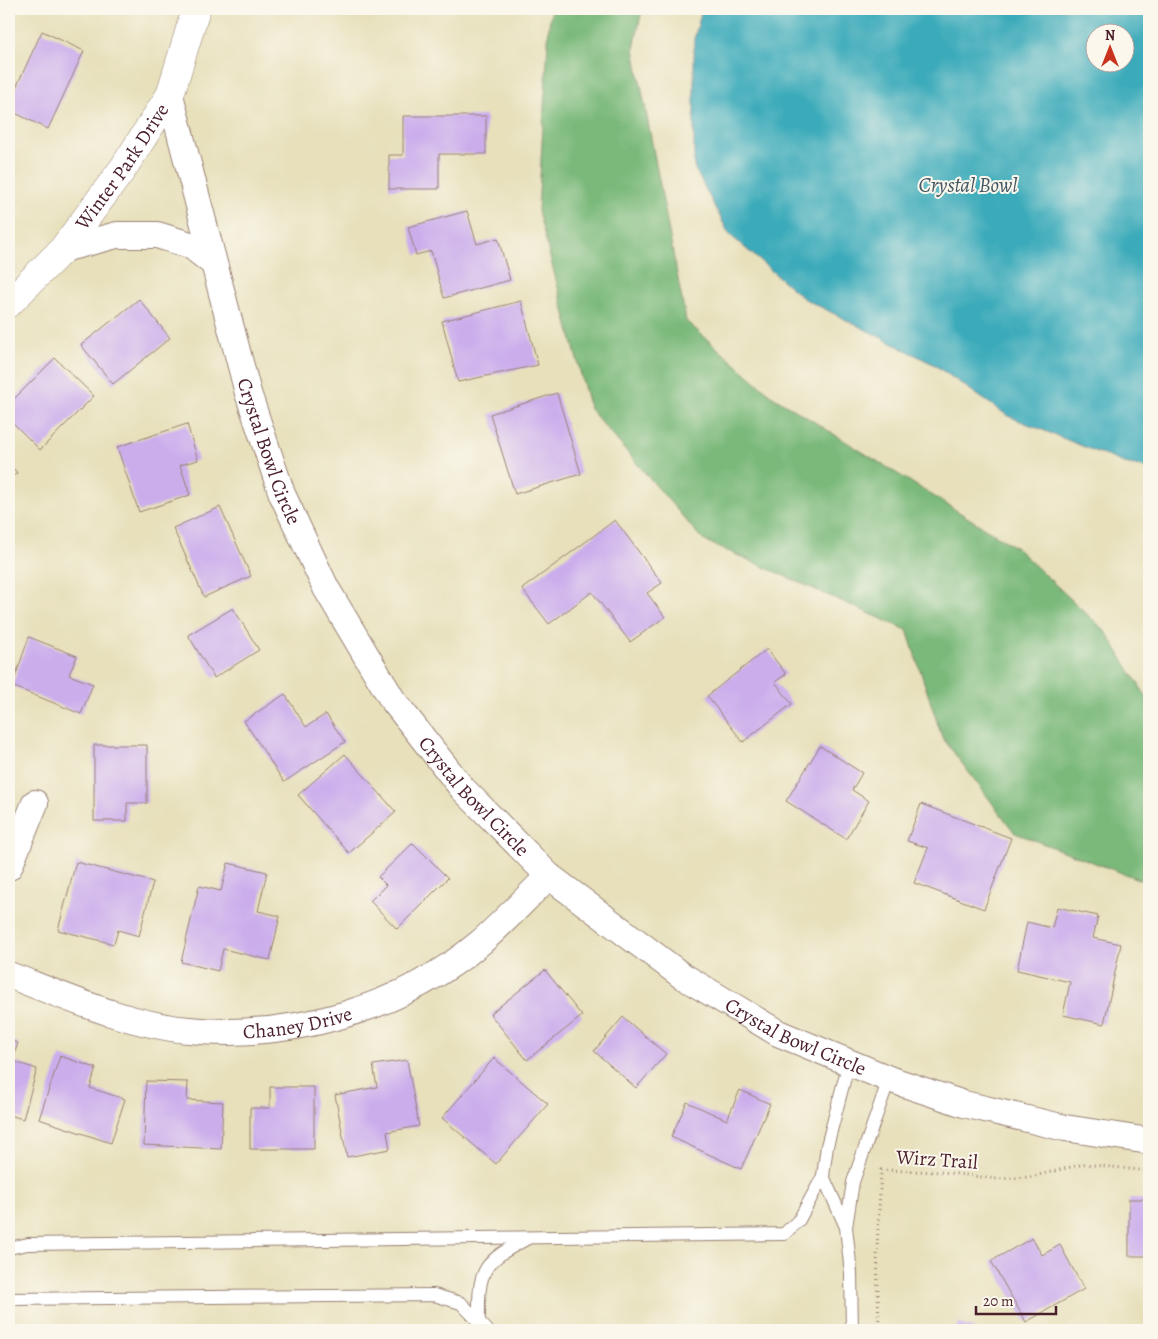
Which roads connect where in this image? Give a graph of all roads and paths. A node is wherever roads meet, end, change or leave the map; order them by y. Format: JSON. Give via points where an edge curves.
{"nodes":[{"id":1,"x":196,"y":9,"type":"edge"},
{"id":2,"x":170,"y":95,"type":"junction"},
{"id":3,"x":63,"y":249,"type":"junction"},
{"id":4,"x":214,"y":262,"type":"junction"},
{"id":5,"x":9,"y":303,"type":"edge"},
{"id":6,"x":35,"y":803,"type":"dead end"},
{"id":7,"x":9,"y":867,"type":"edge"},
{"id":8,"x":549,"y":876,"type":"junction"},
{"id":9,"x":9,"y":975,"type":"edge"},
{"id":10,"x":849,"y":1062,"type":"junction"},
{"id":11,"x":890,"y":1079,"type":"junction"},
{"id":12,"x":1149,"y":1141,"type":"edge"},
{"id":13,"x":1149,"y":1170,"type":"edge"},
{"id":14,"x":823,"y":1176,"type":"junction"},
{"id":15,"x":846,"y":1227,"type":"junction"},
{"id":16,"x":530,"y":1237,"type":"junction"},
{"id":17,"x":9,"y":1248,"type":"edge"},
{"id":18,"x":9,"y":1299,"type":"edge"},
{"id":19,"x":483,"y":1326,"type":"edge"},
{"id":20,"x":852,"y":1330,"type":"edge"},
{"id":21,"x":879,"y":1330,"type":"edge"}],
"edges":[{"from":1,"to":2,"type":"street","name":"Winter Park Drive"},
{"from":2,"to":3,"type":"street","name":"Winter Park Drive","via":[[122,170]]},
{"from":2,"to":4,"type":"street","name":"Crystal Bowl Circle"},
{"from":3,"to":4,"type":"street","via":[[117,235],[157,235],[190,245]]},
{"from":3,"to":5,"type":"street","name":"Winter Park Drive"},
{"from":4,"to":8,"type":"street","name":"Crystal Bowl Circle","via":[[248,393],[282,494],[326,588],[392,699],[462,788]]},
{"from":6,"to":7,"type":"street"},
{"from":8,"to":9,"type":"street","name":"Chaney Drive","via":[[480,942],[421,984],[352,1013],[266,1031],[188,1030],[115,1015]]},
{"from":8,"to":10,"type":"street","name":"Crystal Bowl Circle","via":[[681,975],[778,1033]]},
{"from":10,"to":11,"type":"street","name":"Crystal Bowl Circle"},
{"from":10,"to":14,"type":"lane","via":[[827,1146]]},
{"from":11,"to":12,"type":"street","name":"Crystal Bowl Circle","via":[[964,1104],[1065,1128]]},
{"from":11,"to":15,"type":"lane","via":[[853,1182]]},
{"from":13,"to":21,"type":"path","name":"Wirz Trail","via":[[1084,1164],[1030,1177],[997,1179],[942,1172],[881,1170],[876,1250]]},
{"from":14,"to":15,"type":"lane"},
{"from":14,"to":16,"type":"lane","via":[[799,1220],[784,1234]]},
{"from":15,"to":20,"type":"lane"},
{"from":16,"to":17,"type":"lane","via":[[28,1244]]},
{"from":16,"to":19,"type":"lane","via":[[497,1255],[482,1274],[479,1296]]},
{"from":18,"to":19,"type":"lane","via":[[434,1295],[461,1302]]}]}
